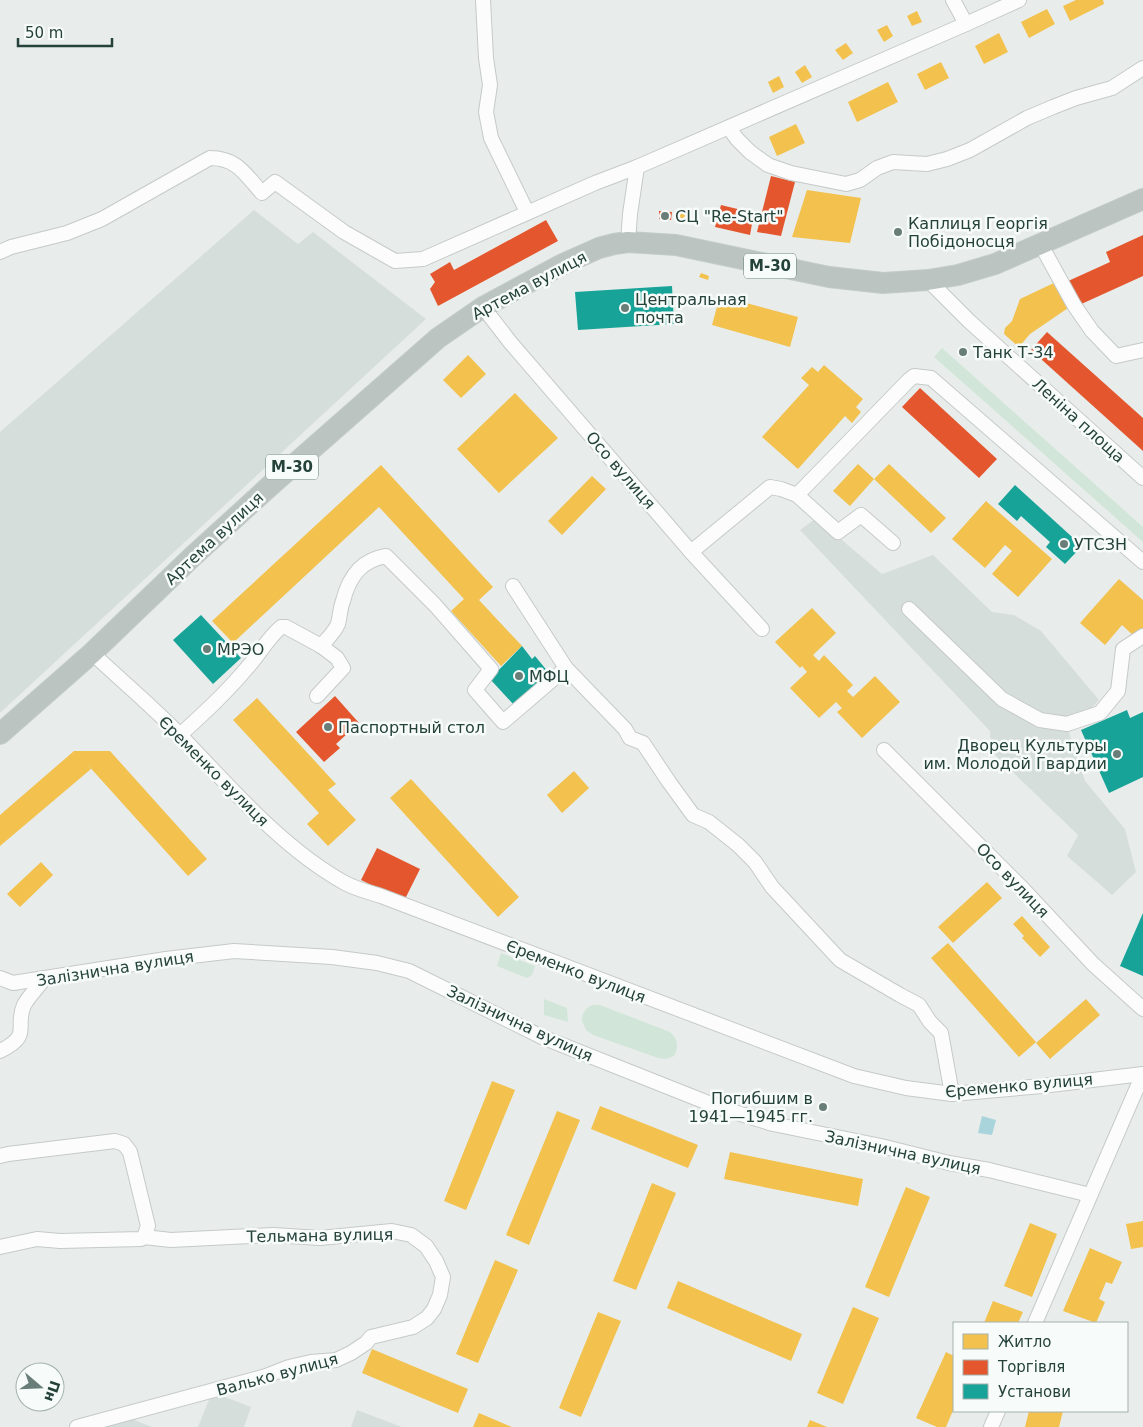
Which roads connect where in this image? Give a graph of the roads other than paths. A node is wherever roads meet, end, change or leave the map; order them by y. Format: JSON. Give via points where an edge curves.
{"nodes":[{"id":1,"x":484,"y":0,"type":"edge"},
{"id":2,"x":953,"y":0,"type":"edge"},
{"id":3,"x":1019,"y":0,"type":"edge"},
{"id":4,"x":966,"y":24,"type":"junction"},
{"id":5,"x":1143,"y":68,"type":"edge"},
{"id":6,"x":729,"y":128,"type":"junction"},
{"id":7,"x":637,"y":167,"type":"junction"},
{"id":8,"x":1143,"y":199,"type":"edge"},
{"id":9,"x":527,"y":212,"type":"junction"},
{"id":10,"x":621,"y":243,"type":"junction"},
{"id":11,"x":1041,"y":245,"type":"junction"},
{"id":12,"x":0,"y":252,"type":"edge"},
{"id":13,"x":928,"y":280,"type":"junction"},
{"id":14,"x":483,"y":307,"type":"junction"},
{"id":15,"x":1143,"y":350,"type":"edge"},
{"id":16,"x":1143,"y":478,"type":"edge"},
{"id":17,"x":797,"y":495,"type":"junction"},
{"id":18,"x":893,"y":543,"type":"dead end"},
{"id":19,"x":691,"y":552,"type":"junction"},
{"id":20,"x":1143,"y":562,"type":"edge"},
{"id":21,"x":513,"y":586,"type":"dead end"},
{"id":22,"x":909,"y":609,"type":"dead end"},
{"id":23,"x":762,"y":629,"type":"dead end"},
{"id":24,"x":1143,"y":636,"type":"edge"},
{"id":25,"x":321,"y":646,"type":"junction"},
{"id":26,"x":92,"y":653,"type":"junction"},
{"id":27,"x":566,"y":668,"type":"junction"},
{"id":28,"x":317,"y":696,"type":"dead end"},
{"id":29,"x":0,"y":734,"type":"edge"},
{"id":30,"x":180,"y":735,"type":"junction"},
{"id":31,"x":884,"y":750,"type":"dead end"},
{"id":32,"x":0,"y":978,"type":"edge"},
{"id":33,"x":44,"y":979,"type":"junction"},
{"id":34,"x":1143,"y":1009,"type":"edge"},
{"id":35,"x":0,"y":1051,"type":"edge"},
{"id":36,"x":1143,"y":1074,"type":"edge"},
{"id":37,"x":952,"y":1094,"type":"junction"},
{"id":38,"x":0,"y":1156,"type":"edge"},
{"id":39,"x":1090,"y":1195,"type":"junction"},
{"id":40,"x":144,"y":1237,"type":"junction"},
{"id":41,"x":0,"y":1246,"type":"edge"},
{"id":42,"x":443,"y":1277,"type":"joint"},
{"id":43,"x":1035,"y":1322,"type":"edge"},
{"id":44,"x":998,"y":1412,"type":"edge"},
{"id":45,"x":77,"y":1427,"type":"edge"},
{"id":46,"x":992,"y":1427,"type":"edge"}],
"edges":[{"from":1,"to":9,"type":"street","via":[[490,85],[486,112],[491,138]]},
{"from":2,"to":4,"type":"street"},
{"from":3,"to":4,"type":"street"},
{"from":4,"to":6,"type":"street"},
{"from":5,"to":6,"type":"street","via":[[1112,88],[1053,107],[947,159],[927,164],[894,162],[846,184],[791,173],[768,164],[750,152]]},
{"from":6,"to":7,"type":"street"},
{"from":7,"to":9,"type":"street"},
{"from":7,"to":10,"type":"street","via":[[630,214]]},
{"from":8,"to":11,"type":"highway","number":"М-30"},
{"from":9,"to":12,"type":"street","via":[[423,259],[395,261],[344,232],[275,182],[262,193],[236,164],[222,158],[210,158],[102,219],[67,233]]},
{"from":10,"to":13,"type":"highway","number":"М-30","via":[[676,245],[829,278],[882,283]]},
{"from":10,"to":14,"type":"highway","name":"Артема вулиця","number":"М-30","via":[[599,248],[564,264]]},
{"from":11,"to":13,"type":"highway","number":"М-30","via":[[995,264]]},
{"from":11,"to":15,"type":"street","via":[[1074,305],[1092,331],[1116,356]]},
{"from":13,"to":16,"type":"street","name":"Леніна площа","via":[[969,322]]},
{"from":14,"to":19,"type":"street","name":"Осо вулиця"},
{"from":14,"to":26,"type":"highway","name":"Артема вулиця","number":"М-30","via":[[438,338],[271,485]]},
{"from":17,"to":18,"type":"street","via":[[838,532],[861,515]]},
{"from":17,"to":19,"type":"street","via":[[770,487]]},
{"from":17,"to":20,"type":"street","via":[[909,380],[914,376],[931,378]]},
{"from":19,"to":23,"type":"street","name":"Осо вулиця"},
{"from":21,"to":27,"type":"street"},
{"from":22,"to":24,"type":"street","via":[[1002,700],[1040,720],[1067,724],[1100,712],[1118,692],[1123,649]]},
{"from":25,"to":27,"type":"street","via":[[338,624],[352,578],[363,564],[386,556],[435,605],[491,670],[475,690],[503,722]]},
{"from":25,"to":28,"type":"street","via":[[343,668]]},
{"from":25,"to":30,"type":"street","via":[[281,627],[224,694]]},
{"from":26,"to":29,"type":"highway","name":"Артема вулиця","number":"М-30"},
{"from":26,"to":30,"type":"street","name":"Єременко вулиця"},
{"from":27,"to":37,"type":"street","via":[[630,738],[643,743],[693,814],[744,851],[772,887],[840,960],[919,1004],[941,1033]]},
{"from":30,"to":37,"type":"street","name":"Єременко вулиця","via":[[277,833],[326,872],[348,884],[854,1076]]},
{"from":31,"to":34,"type":"street","name":"Осо вулиця","via":[[1093,964]]},
{"from":32,"to":33,"type":"street","name":"Залізнична вулиця","via":[[13,983]]},
{"from":33,"to":35,"type":"street","via":[[24,1005],[17,1039]]},
{"from":33,"to":39,"type":"street","name":"Залізнична вулиця","via":[[234,951],[377,963],[409,971],[542,1037],[721,1108],[773,1124]]},
{"from":36,"to":37,"type":"street","name":"Єременко вулиця"},
{"from":36,"to":39,"type":"street"},
{"from":38,"to":40,"type":"street","via":[[115,1141],[124,1144],[130,1152],[148,1226]]},
{"from":39,"to":43,"type":"street"},
{"from":40,"to":41,"type":"street","name":"Тельмана вулиця","via":[[37,1239]]},
{"from":40,"to":42,"type":"street","name":"Тельмана вулиця","via":[[171,1240],[273,1235],[320,1238],[392,1231],[410,1235],[426,1246]]},
{"from":42,"to":45,"type":"street","name":"Валько вулиця","via":[[440,1295],[427,1318],[413,1328],[371,1337],[336,1360],[289,1367]]},
{"from":44,"to":46,"type":"street"}]}
